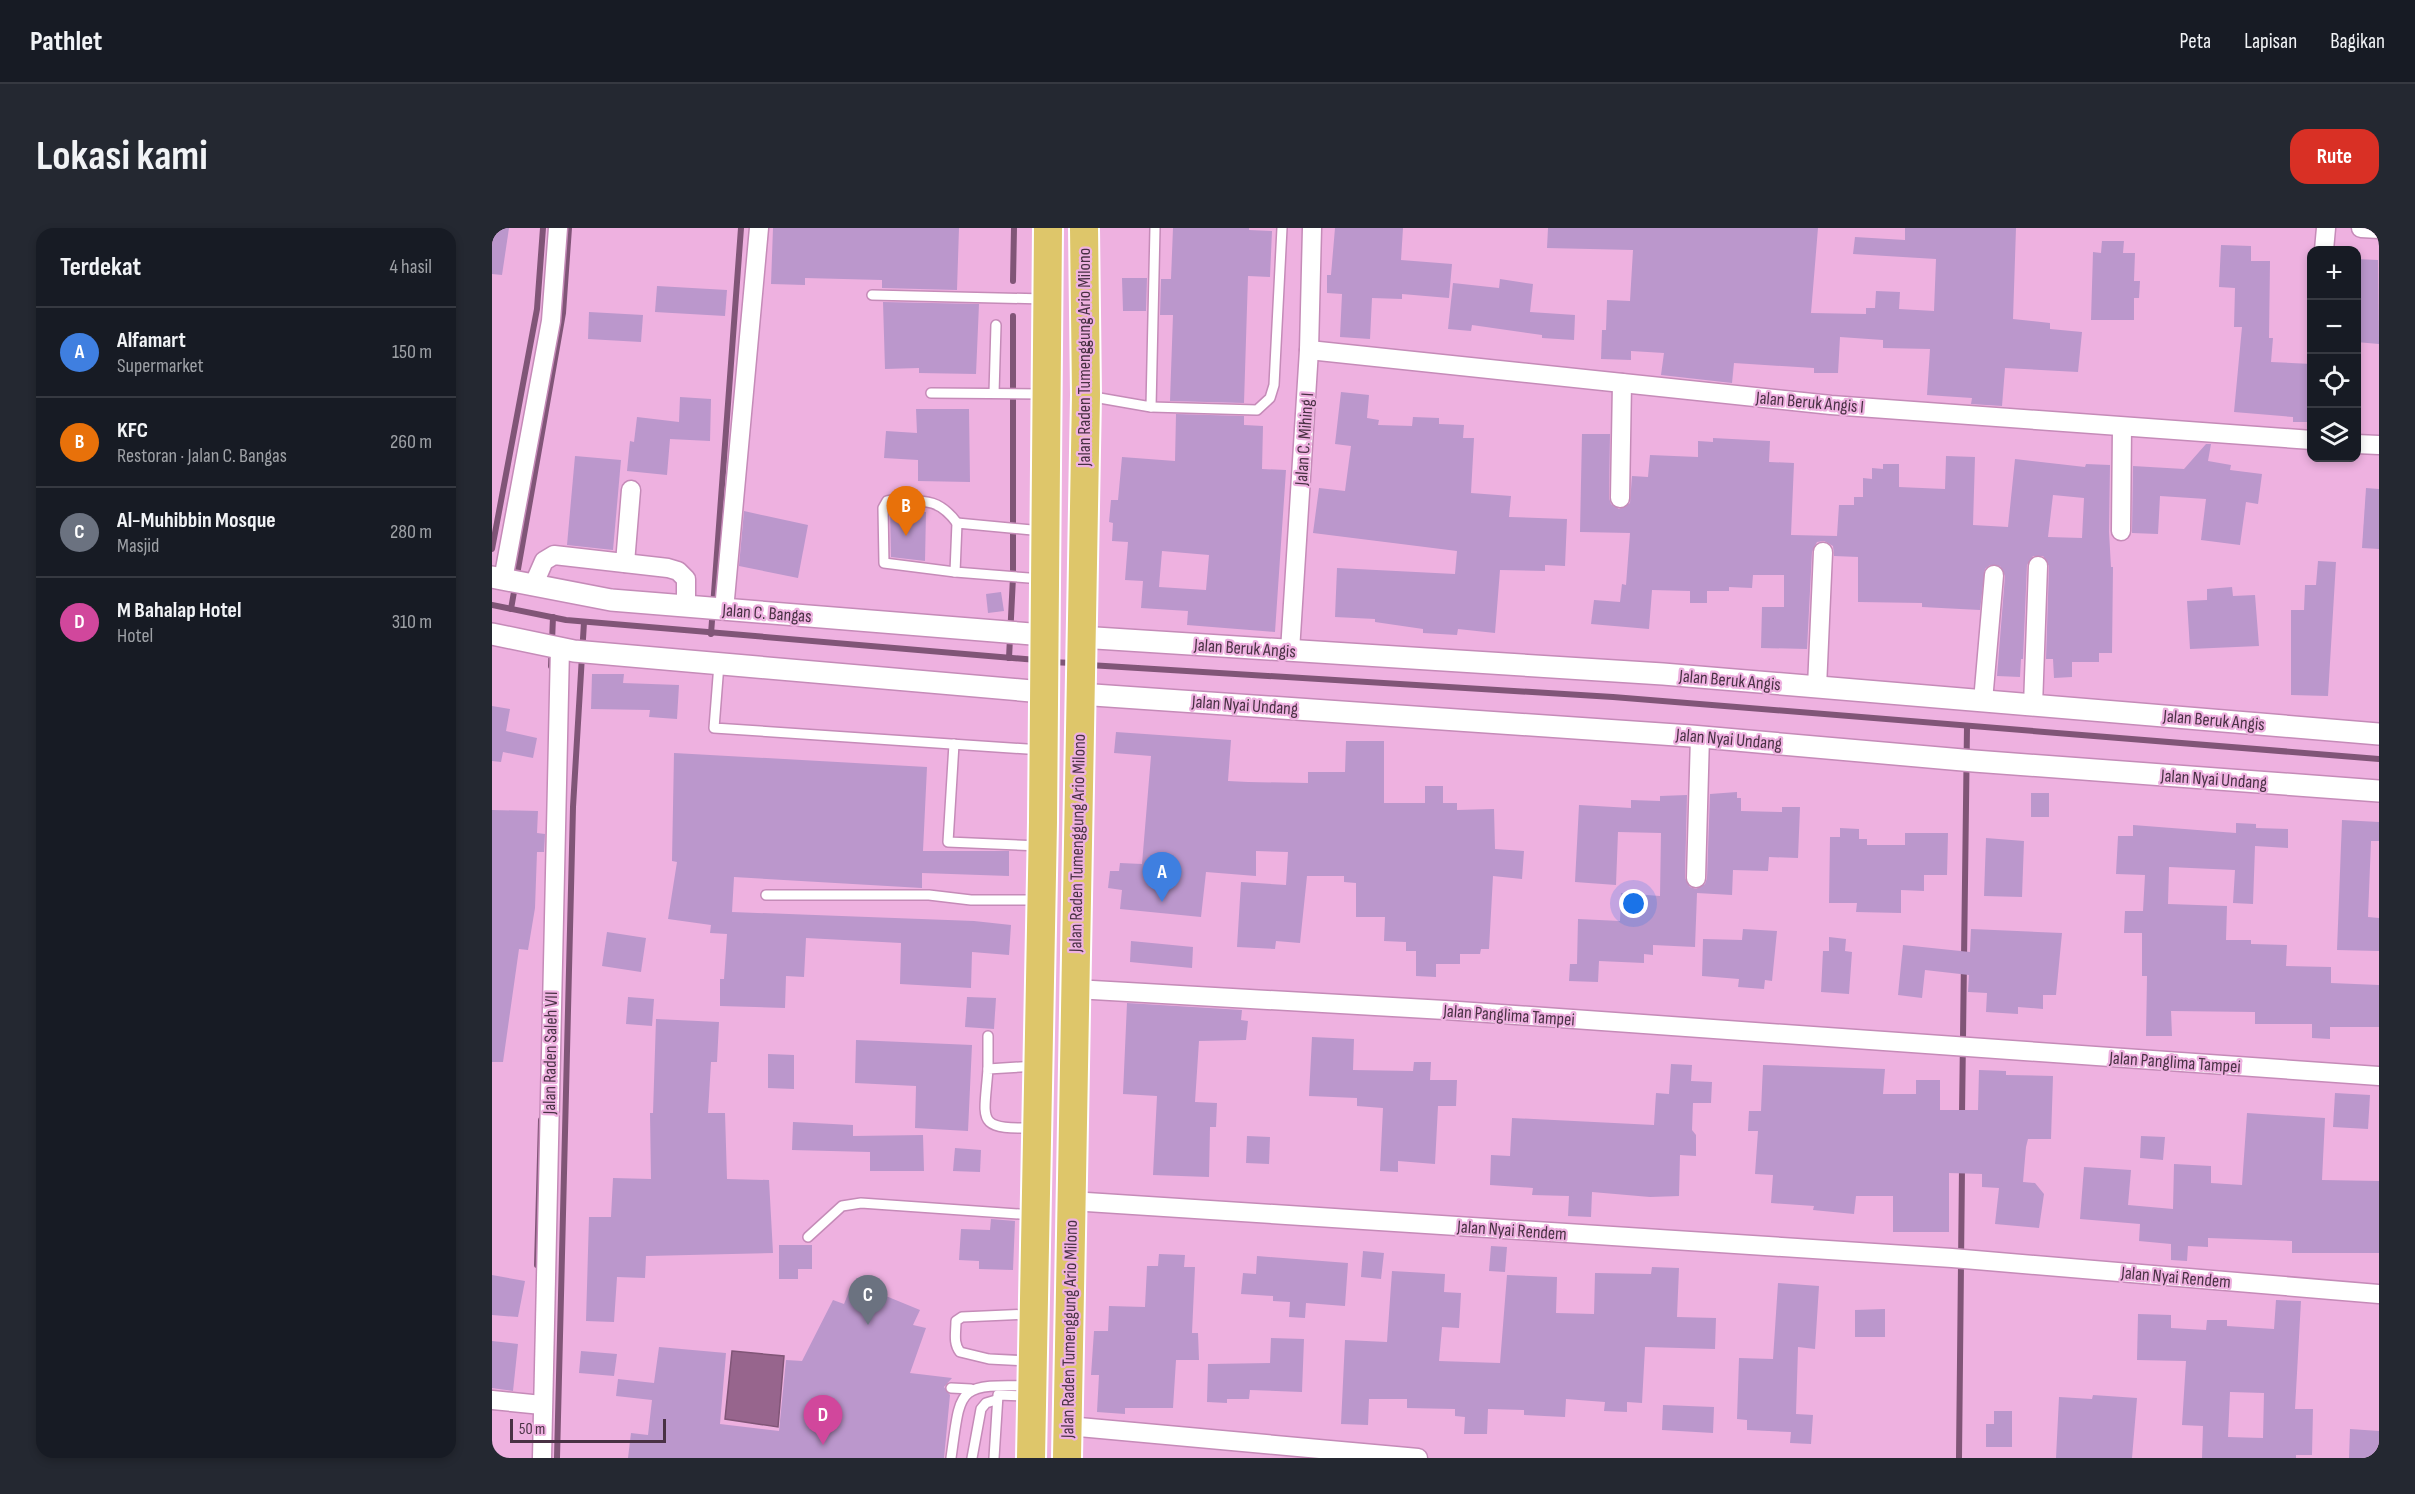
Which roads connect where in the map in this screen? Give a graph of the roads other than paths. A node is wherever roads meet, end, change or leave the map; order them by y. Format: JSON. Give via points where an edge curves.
{"nodes":[{"id":1,"x":558,"y":228,"type":"edge"},
{"id":2,"x":759,"y":228,"type":"edge"},
{"id":3,"x":1048,"y":228,"type":"edge"},
{"id":4,"x":1084,"y":228,"type":"edge"},
{"id":5,"x":1155,"y":228,"type":"edge"},
{"id":6,"x":1282,"y":228,"type":"edge"},
{"id":7,"x":1312,"y":228,"type":"edge"},
{"id":8,"x":2326,"y":228,"type":"edge"},
{"id":9,"x":2361,"y":228,"type":"edge"},
{"id":10,"x":2379,"y":229,"type":"edge"},
{"id":11,"x":2324,"y":246,"type":"edge"},
{"id":12,"x":872,"y":295,"type":"dead end"},
{"id":13,"x":1047,"y":299,"type":"junction"},
{"id":14,"x":996,"y":325,"type":"dead end"},
{"id":15,"x":1310,"y":350,"type":"junction"},
{"id":16,"x":1622,"y":383,"type":"junction"},
{"id":17,"x":931,"y":393,"type":"dead end"},
{"id":18,"x":998,"y":393,"type":"junction"},
{"id":19,"x":1034,"y":394,"type":"junction"},
{"id":20,"x":1086,"y":395,"type":"junction"},
{"id":21,"x":1151,"y":407,"type":"junction"},
{"id":22,"x":2122,"y":427,"type":"junction"},
{"id":23,"x":2307,"y":440,"type":"edge"},
{"id":24,"x":2361,"y":444,"type":"edge"},
{"id":25,"x":2379,"y":445,"type":"edge"},
{"id":26,"x":631,"y":490,"type":"dead end"},
{"id":27,"x":1620,"y":498,"type":"dead end"},
{"id":28,"x":957,"y":523,"type":"junction"},
{"id":29,"x":1045,"y":531,"type":"junction"},
{"id":30,"x":2121,"y":531,"type":"dead end"},
{"id":31,"x":1823,"y":552,"type":"dead end"},
{"id":32,"x":625,"y":562,"type":"junction"},
{"id":33,"x":2038,"y":566,"type":"dead end"},
{"id":34,"x":955,"y":572,"type":"junction"},
{"id":35,"x":1994,"y":575,"type":"dead end"},
{"id":36,"x":498,"y":579,"type":"edge"},
{"id":37,"x":1045,"y":579,"type":"junction"},
{"id":38,"x":533,"y":586,"type":"junction"},
{"id":39,"x":686,"y":607,"type":"junction"},
{"id":40,"x":724,"y":610,"type":"junction"},
{"id":41,"x":492,"y":634,"type":"edge"},
{"id":42,"x":1037,"y":639,"type":"junction"},
{"id":43,"x":1080,"y":643,"type":"junction"},
{"id":44,"x":575,"y":650,"type":"junction"},
{"id":45,"x":1290,"y":651,"type":"junction"},
{"id":46,"x":719,"y":664,"type":"junction"},
{"id":47,"x":1043,"y":685,"type":"junction"},
{"id":48,"x":1080,"y":687,"type":"junction"},
{"id":49,"x":1817,"y":687,"type":"junction"},
{"id":50,"x":1983,"y":701,"type":"junction"},
{"id":51,"x":2033,"y":706,"type":"junction"},
{"id":52,"x":2379,"y":734,"type":"edge"},
{"id":53,"x":1700,"y":736,"type":"junction"},
{"id":54,"x":954,"y":744,"type":"junction"},
{"id":55,"x":1043,"y":750,"type":"junction"},
{"id":56,"x":2379,"y":791,"type":"edge"},
{"id":57,"x":1042,"y":846,"type":"junction"},
{"id":58,"x":1696,"y":878,"type":"dead end"},
{"id":59,"x":766,"y":895,"type":"dead end"},
{"id":60,"x":1040,"y":900,"type":"junction"},
{"id":61,"x":1077,"y":901,"type":"junction"},
{"id":62,"x":1075,"y":989,"type":"junction"},
{"id":63,"x":988,"y":1036,"type":"dead end"},
{"id":64,"x":1038,"y":1066,"type":"junction"},
{"id":65,"x":988,"y":1069,"type":"junction"},
{"id":66,"x":2379,"y":1076,"type":"edge"},
{"id":67,"x":1037,"y":1128,"type":"junction"},
{"id":68,"x":1071,"y":1201,"type":"junction"},
{"id":69,"x":1036,"y":1215,"type":"junction"},
{"id":70,"x":808,"y":1237,"type":"dead end"},
{"id":71,"x":2379,"y":1294,"type":"edge"},
{"id":72,"x":1034,"y":1314,"type":"junction"},
{"id":73,"x":1033,"y":1381,"type":"junction"},
{"id":74,"x":951,"y":1388,"type":"dead end"},
{"id":75,"x":971,"y":1389,"type":"junction"},
{"id":76,"x":492,"y":1400,"type":"edge"},
{"id":77,"x":996,"y":1400,"type":"junction"},
{"id":78,"x":542,"y":1405,"type":"junction"},
{"id":79,"x":1068,"y":1426,"type":"junction"},
{"id":80,"x":542,"y":1458,"type":"edge"},
{"id":81,"x":951,"y":1458,"type":"edge"},
{"id":82,"x":972,"y":1458,"type":"edge"},
{"id":83,"x":994,"y":1458,"type":"edge"},
{"id":84,"x":1031,"y":1458,"type":"edge"},
{"id":85,"x":1067,"y":1458,"type":"edge"},
{"id":86,"x":1418,"y":1458,"type":"edge"}],
"edges":[{"from":1,"to":36,"type":"street","via":[[550,321]]},
{"from":2,"to":40,"type":"street"},
{"from":3,"to":13,"type":"highway","name":"Jalan Raden Tumenggung Ario Milono"},
{"from":4,"to":20,"type":"highway","name":"Jalan Raden Tumenggung Ario Milono"},
{"from":5,"to":21,"type":"lane"},
{"from":6,"to":21,"type":"lane","via":[[1274,385],[1270,398],[1257,410]]},
{"from":7,"to":15,"type":"street","name":"Jalan C. Mihing I"},
{"from":8,"to":11,"type":"street"},
{"from":9,"to":10,"type":"street"},
{"from":12,"to":13,"type":"lane"},
{"from":13,"to":19,"type":"highway","name":"Jalan Raden Tumenggung Ario Milono"},
{"from":14,"to":18,"type":"lane"},
{"from":15,"to":16,"type":"street","name":"Jalan Beruk Angis I"},
{"from":15,"to":45,"type":"street","name":"Jalan C. Mihing I"},
{"from":16,"to":22,"type":"street","name":"Jalan Beruk Angis I","via":[[1831,405]]},
{"from":16,"to":27,"type":"street"},
{"from":17,"to":18,"type":"lane"},
{"from":18,"to":19,"type":"lane"},
{"from":19,"to":29,"type":"highway","name":"Jalan Raden Tumenggung Ario Milono"},
{"from":20,"to":21,"type":"lane"},
{"from":20,"to":43,"type":"highway","name":"Jalan Raden Tumenggung Ario Milono"},
{"from":22,"to":23,"type":"street","name":"Jalan Beruk Angis I"},
{"from":22,"to":30,"type":"street"},
{"from":24,"to":25,"type":"street"},
{"from":26,"to":32,"type":"street"},
{"from":28,"to":29,"type":"lane"},
{"from":28,"to":34,"type":"lane"},
{"from":28,"to":34,"type":"lane","via":[[949,512],[930,501],[892,500],[884,508],[884,562]]},
{"from":29,"to":37,"type":"highway","name":"Jalan Raden Tumenggung Ario Milono"},
{"from":31,"to":49,"type":"street"},
{"from":32,"to":38,"type":"street","via":[[554,555],[544,561]]},
{"from":32,"to":39,"type":"street","via":[[678,571],[686,579]]},
{"from":33,"to":51,"type":"street"},
{"from":34,"to":37,"type":"lane"},
{"from":35,"to":50,"type":"street"},
{"from":36,"to":38,"type":"street","name":"Jalan C. Bangas"},
{"from":37,"to":42,"type":"highway","name":"Jalan Raden Tumenggung Ario Milono"},
{"from":38,"to":39,"type":"street","name":"Jalan C. Bangas","via":[[611,600]]},
{"from":39,"to":40,"type":"street","name":"Jalan C. Bangas"},
{"from":40,"to":42,"type":"street","name":"Jalan C. Bangas","via":[[986,631]]},
{"from":41,"to":44,"type":"street"},
{"from":42,"to":47,"type":"highway","name":"Jalan Raden Tumenggung Ario Milono"},
{"from":43,"to":45,"type":"street","name":"Jalan Beruk Angis"},
{"from":43,"to":48,"type":"highway","name":"Jalan Raden Tumenggung Ario Milono"},
{"from":44,"to":46,"type":"street"},
{"from":44,"to":78,"type":"street","name":"Jalan Raden Saleh VII"},
{"from":45,"to":49,"type":"street","name":"Jalan Beruk Angis"},
{"from":46,"to":47,"type":"street"},
{"from":46,"to":54,"type":"lane","via":[[714,728]]},
{"from":47,"to":55,"type":"highway","name":"Jalan Raden Tumenggung Ario Milono"},
{"from":48,"to":53,"type":"street","name":"Jalan Nyai Undang"},
{"from":48,"to":61,"type":"highway","name":"Jalan Raden Tumenggung Ario Milono"},
{"from":49,"to":50,"type":"street","name":"Jalan Beruk Angis"},
{"from":50,"to":51,"type":"street","name":"Jalan Beruk Angis"},
{"from":51,"to":52,"type":"street","name":"Jalan Beruk Angis"},
{"from":53,"to":56,"type":"street","name":"Jalan Nyai Undang"},
{"from":53,"to":58,"type":"street"},
{"from":54,"to":55,"type":"lane"},
{"from":54,"to":57,"type":"lane","via":[[948,842]]},
{"from":55,"to":57,"type":"highway","name":"Jalan Raden Tumenggung Ario Milono"},
{"from":57,"to":60,"type":"highway","name":"Jalan Raden Tumenggung Ario Milono"},
{"from":59,"to":60,"type":"lane"},
{"from":60,"to":61,"type":"highway"},
{"from":60,"to":64,"type":"highway","name":"Jalan Raden Tumenggung Ario Milono"},
{"from":61,"to":62,"type":"highway","name":"Jalan Raden Tumenggung Ario Milono"},
{"from":62,"to":66,"type":"street","name":"Jalan Panglima Tampei","via":[[1445,1010]]},
{"from":62,"to":68,"type":"highway","name":"Jalan Raden Tumenggung Ario Milono"},
{"from":63,"to":65,"type":"lane"},
{"from":64,"to":65,"type":"lane"},
{"from":64,"to":67,"type":"highway","name":"Jalan Raden Tumenggung Ario Milono"},
{"from":65,"to":67,"type":"lane","via":[[984,1113],[989,1122],[997,1129]]},
{"from":67,"to":69,"type":"highway","name":"Jalan Raden Tumenggung Ario Milono"},
{"from":68,"to":71,"type":"street","name":"Jalan Nyai Rendem","via":[[1952,1258]]},
{"from":68,"to":79,"type":"highway","name":"Jalan Raden Tumenggung Ario Milono"},
{"from":69,"to":70,"type":"lane","via":[[861,1203],[842,1206]]},
{"from":69,"to":72,"type":"highway","name":"Jalan Raden Tumenggung Ario Milono"},
{"from":72,"to":73,"type":"highway","name":"Jalan Raden Tumenggung Ario Milono"},
{"from":72,"to":73,"type":"lane","via":[[962,1317],[957,1321],[956,1334],[960,1352],[989,1359]]},
{"from":73,"to":75,"type":"lane"},
{"from":73,"to":77,"type":"lane","via":[[998,1395]]},
{"from":73,"to":84,"type":"highway","name":"Jalan Raden Tumenggung Ario Milono"},
{"from":74,"to":75,"type":"lane"},
{"from":75,"to":81,"type":"lane","via":[[961,1398]]},
{"from":76,"to":78,"type":"street"},
{"from":77,"to":82,"type":"lane","via":[[981,1409]]},
{"from":77,"to":83,"type":"lane"},
{"from":78,"to":80,"type":"street","name":"Jalan Raden Saleh VII"},
{"from":79,"to":85,"type":"highway","name":"Jalan Raden Tumenggung Ario Milono"},
{"from":79,"to":86,"type":"street"}]}
